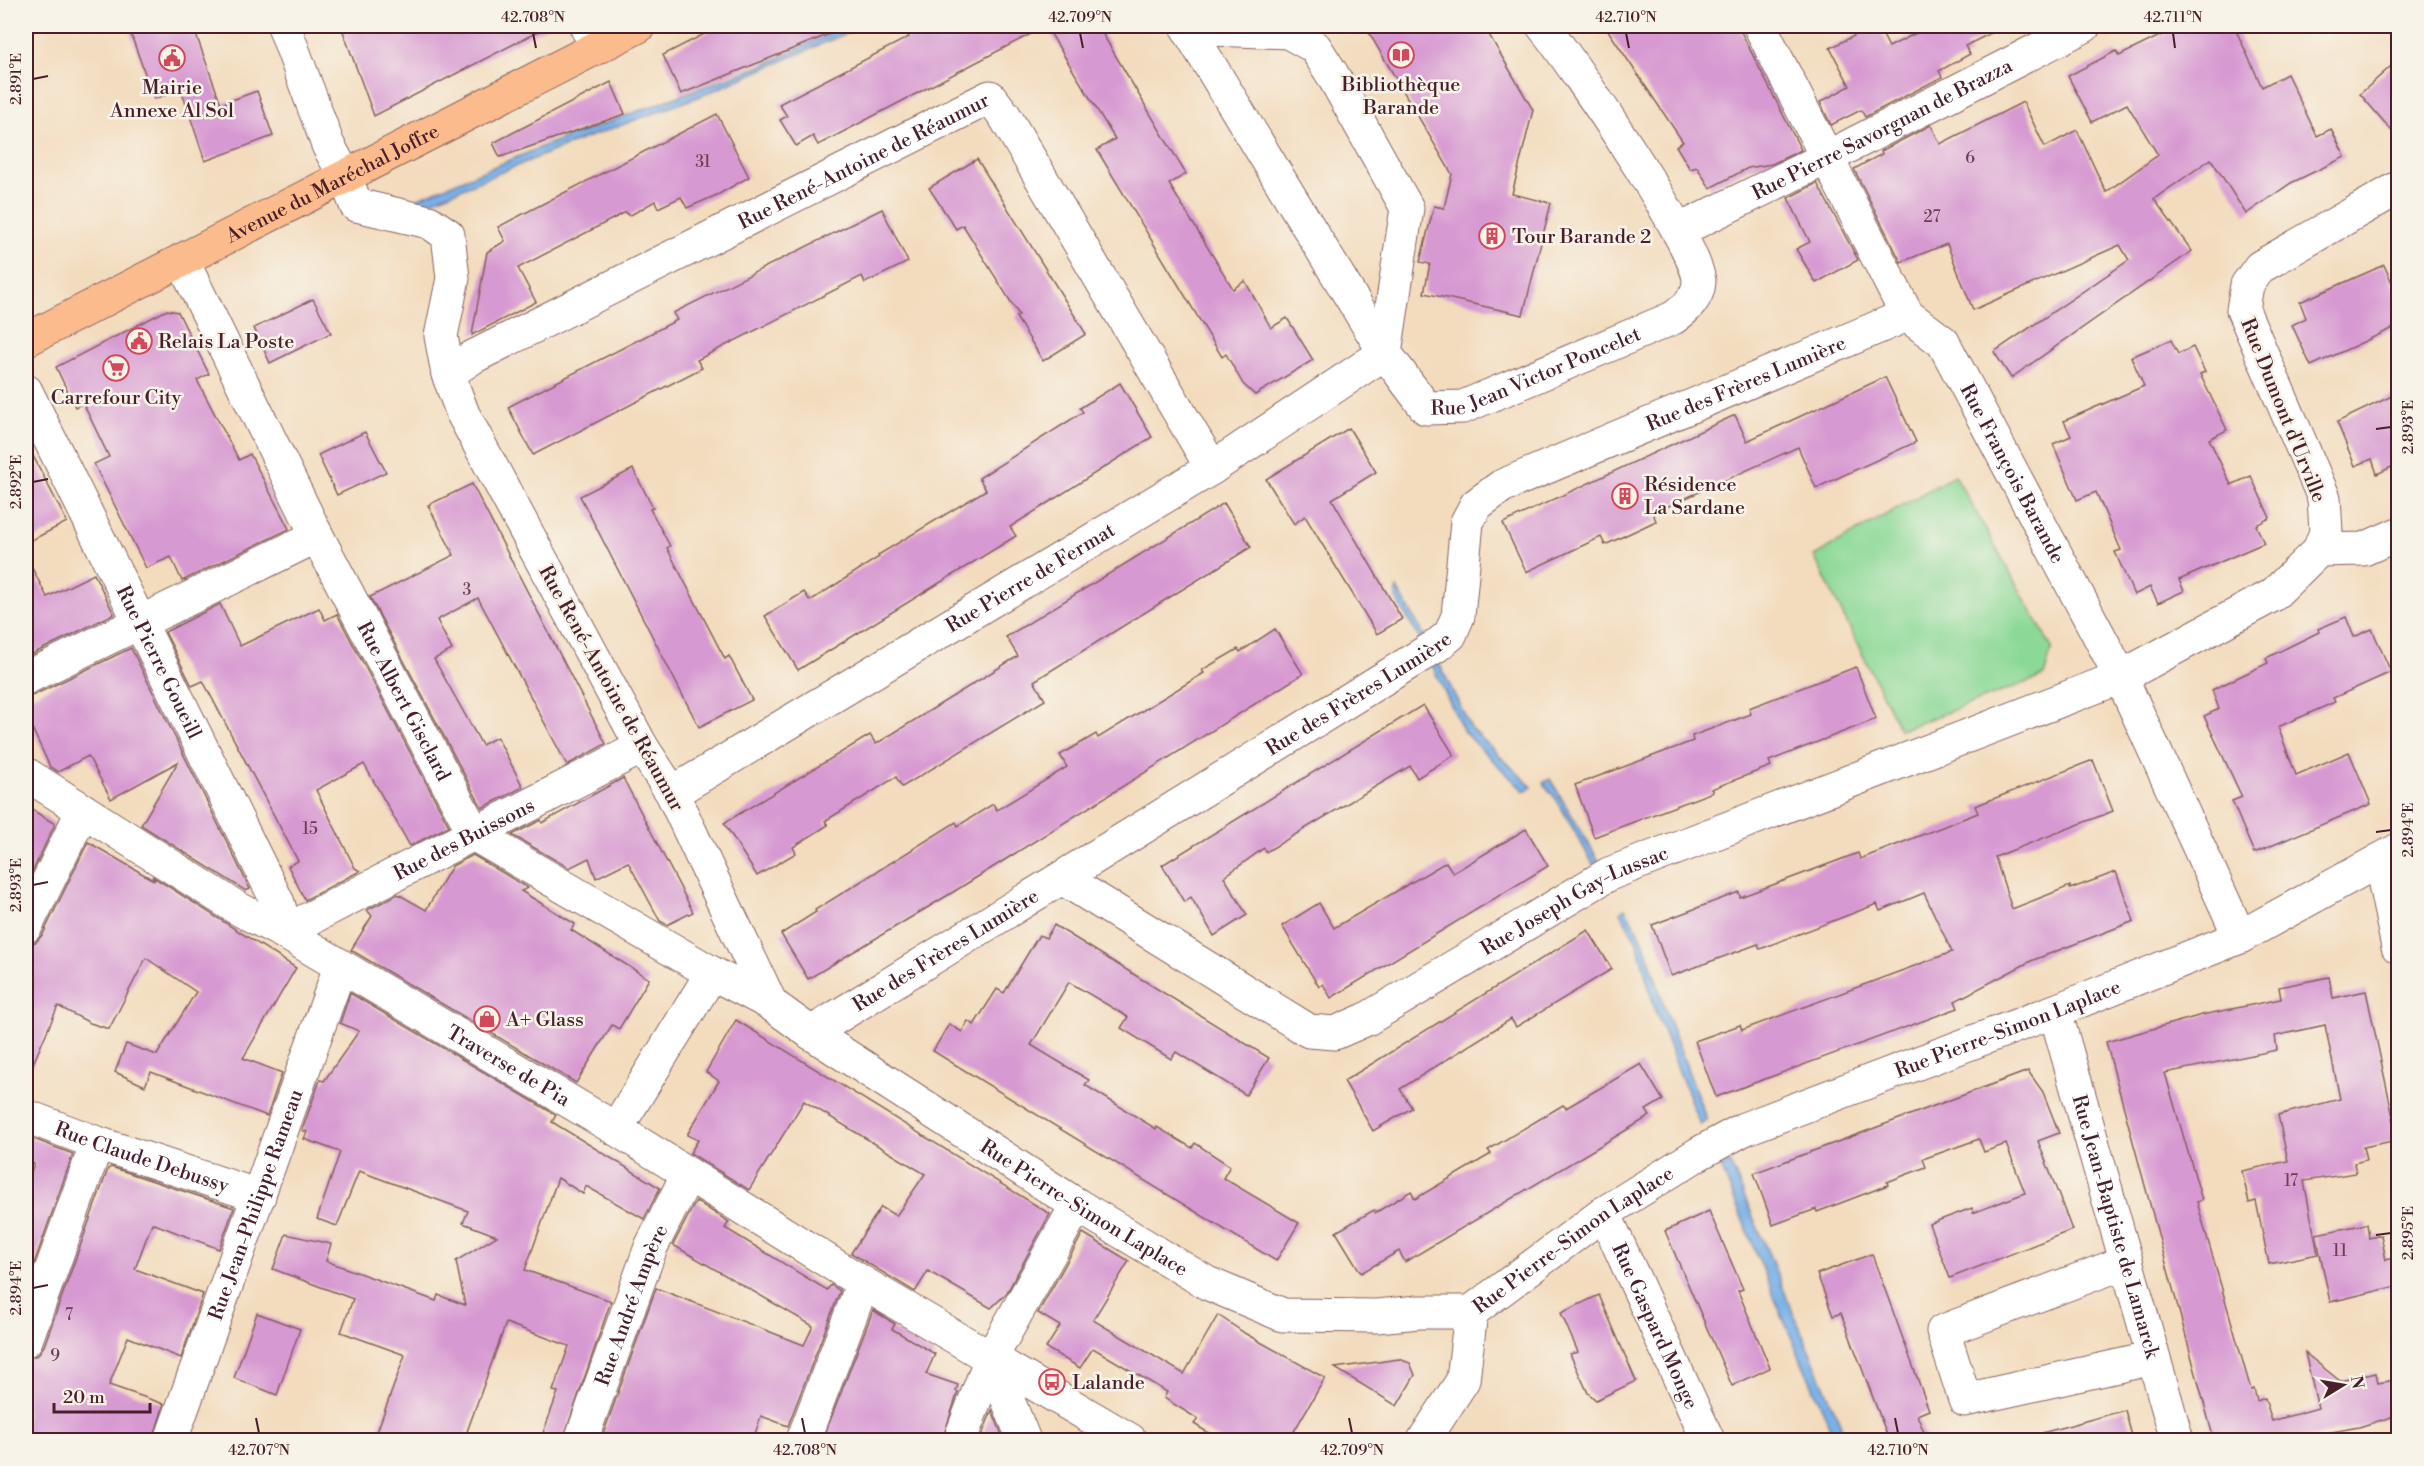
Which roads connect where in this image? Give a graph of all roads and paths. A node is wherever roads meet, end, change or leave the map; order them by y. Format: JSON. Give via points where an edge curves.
{"nodes":[{"id":1,"x":284,"y":26,"type":"edge"},
{"id":2,"x":639,"y":26,"type":"edge"},
{"id":3,"x":1543,"y":26,"type":"edge"},
{"id":4,"x":1760,"y":26,"type":"edge"},
{"id":5,"x":2084,"y":26,"type":"edge"},
{"id":6,"x":1187,"y":27,"type":"edge"},
{"id":7,"x":591,"y":36,"type":"edge"},
{"id":8,"x":1828,"y":157,"type":"junction"},
{"id":9,"x":345,"y":176,"type":"junction"},
{"id":10,"x":2398,"y":188,"type":"edge"},
{"id":11,"x":1678,"y":231,"type":"junction"},
{"id":12,"x":182,"y":260,"type":"junction"},
{"id":13,"x":1907,"y":315,"type":"junction"},
{"id":14,"x":26,"y":340,"type":"edge"},
{"id":15,"x":1384,"y":353,"type":"junction"},
{"id":16,"x":447,"y":374,"type":"junction"},
{"id":17,"x":26,"y":391,"type":"edge"},
{"id":18,"x":1212,"y":468,"type":"junction"},
{"id":19,"x":2398,"y":534,"type":"edge"},
{"id":20,"x":317,"y":536,"type":"junction"},
{"id":21,"x":2319,"y":550,"type":"junction"},
{"id":22,"x":139,"y":624,"type":"junction"},
{"id":23,"x":2121,"y":677,"type":"junction"},
{"id":24,"x":26,"y":678,"type":"edge"},
{"id":25,"x":642,"y":747,"type":"junction"},
{"id":26,"x":26,"y":774,"type":"edge"},
{"id":27,"x":672,"y":792,"type":"junction"},
{"id":28,"x":83,"y":810,"type":"junction"},
{"id":29,"x":475,"y":835,"type":"junction"},
{"id":30,"x":2389,"y":855,"type":"edge"},
{"id":31,"x":1062,"y":878,"type":"junction"},
{"id":32,"x":26,"y":926,"type":"edge"},
{"id":33,"x":287,"y":934,"type":"junction"},
{"id":34,"x":2240,"y":937,"type":"junction"},
{"id":35,"x":2398,"y":948,"type":"edge"},
{"id":36,"x":340,"y":967,"type":"junction"},
{"id":37,"x":712,"y":973,"type":"junction"},
{"id":38,"x":771,"y":1004,"type":"junction"},
{"id":39,"x":2055,"y":1011,"type":"junction"},
{"id":40,"x":811,"y":1033,"type":"junction"},
{"id":41,"x":26,"y":1116,"type":"edge"},
{"id":42,"x":616,"y":1129,"type":"junction"},
{"id":43,"x":97,"y":1143,"type":"junction"},
{"id":44,"x":688,"y":1174,"type":"junction"},
{"id":45,"x":259,"y":1196,"type":"junction"},
{"id":46,"x":1077,"y":1205,"type":"junction"},
{"id":47,"x":1604,"y":1213,"type":"junction"},
{"id":48,"x":2126,"y":1262,"type":"junction"},
{"id":49,"x":862,"y":1283,"type":"junction"},
{"id":50,"x":1471,"y":1312,"type":"junction"},
{"id":51,"x":26,"y":1340,"type":"edge"},
{"id":52,"x":991,"y":1358,"type":"junction"},
{"id":53,"x":2154,"y":1358,"type":"junction"},
{"id":54,"x":171,"y":1440,"type":"edge"},
{"id":55,"x":581,"y":1440,"type":"edge"},
{"id":56,"x":803,"y":1440,"type":"edge"},
{"id":57,"x":960,"y":1440,"type":"edge"},
{"id":58,"x":1024,"y":1440,"type":"edge"},
{"id":59,"x":1130,"y":1440,"type":"edge"},
{"id":60,"x":1424,"y":1440,"type":"edge"},
{"id":61,"x":1708,"y":1440,"type":"edge"},
{"id":62,"x":2177,"y":1440,"type":"edge"}],
"edges":[{"from":1,"to":9,"type":"street","via":[[327,145]]},
{"from":2,"to":7,"type":"main road","name":"Avenue du Maréchal Joffre"},
{"from":3,"to":11,"type":"street","name":"Rue Jean Victor Poncelet","via":[[1565,52]]},
{"from":4,"to":8,"type":"street","name":"Rue François Barande"},
{"from":5,"to":8,"type":"street","name":"Rue Pierre Savorgnan de Brazza"},
{"from":6,"to":15,"type":"street","name":"Rue Jean Victor Poncelet"},
{"from":6,"to":15,"type":"street","via":[[1288,32],[1315,47],[1332,74],[1407,208]]},
{"from":7,"to":9,"type":"main road","name":"Avenue du Maréchal Joffre"},
{"from":8,"to":11,"type":"street","name":"Rue Pierre Savorgnan de Brazza"},
{"from":8,"to":13,"type":"street","name":"Rue François Barande"},
{"from":9,"to":12,"type":"main road","name":"Avenue du Maréchal Joffre"},
{"from":9,"to":16,"type":"street","name":"Rue René-Antoine de Réaumur","via":[[356,205],[429,222],[448,235],[453,278],[441,336]]},
{"from":10,"to":21,"type":"street","name":"Rue Dumont d'Urville","via":[[2260,267],[2247,285],[2243,310],[2324,498],[2326,532]]},
{"from":11,"to":15,"type":"street","name":"Rue Jean Victor Poncelet","via":[[1699,281],[1695,297],[1673,318],[1463,407],[1426,408]]},
{"from":12,"to":14,"type":"main road","name":"Avenue du Maréchal Joffre"},
{"from":12,"to":20,"type":"street","name":"Rue Albert Gisclard"},
{"from":13,"to":23,"type":"street","name":"Rue François Barande","via":[[1943,342]]},
{"from":13,"to":31,"type":"street","name":"Rue des Frères Lumière","via":[[1502,486],[1476,505],[1467,522],[1458,616],[1450,635]]},
{"from":15,"to":18,"type":"street","name":"Rue Pierre de Fermat"},
{"from":16,"to":18,"type":"street","name":"Rue René-Antoine de Réaumur","via":[[473,357],[990,97]]},
{"from":16,"to":25,"type":"street","name":"Rue René-Antoine de Réaumur","via":[[463,414]]},
{"from":17,"to":22,"type":"street","name":"Rue Pierre Goueill"},
{"from":18,"to":27,"type":"street","name":"Rue Pierre de Fermat"},
{"from":19,"to":21,"type":"street","via":[[2364,549]]},
{"from":20,"to":22,"type":"street"},
{"from":20,"to":29,"type":"street","name":"Rue Albert Gisclard"},
{"from":21,"to":23,"type":"street","via":[[2272,595]]},
{"from":22,"to":24,"type":"street"},
{"from":22,"to":33,"type":"street","name":"Rue Pierre Goueill","via":[[278,903]]},
{"from":23,"to":31,"type":"street","name":"Rue Joseph Gay-Lussac","via":[[1609,874],[1367,1019],[1335,1033],[1309,1031]]},
{"from":23,"to":34,"type":"street","name":"Rue François Barande"},
{"from":25,"to":27,"type":"street","name":"Rue René-Antoine de Réaumur"},
{"from":25,"to":29,"type":"street","name":"Rue des Buissons"},
{"from":26,"to":28,"type":"street","name":"Traverse de Pia"},
{"from":27,"to":38,"type":"street","name":"Rue René-Antoine de Réaumur"},
{"from":28,"to":32,"type":"street"},
{"from":28,"to":33,"type":"street","name":"Traverse de Pia","via":[[237,908]]},
{"from":29,"to":33,"type":"street","name":"Rue des Buissons","via":[[303,922]]},
{"from":29,"to":37,"type":"street"},
{"from":30,"to":34,"type":"street","name":"Rue Pierre-Simon Laplace"},
{"from":30,"to":35,"type":"street"},
{"from":31,"to":40,"type":"street","name":"Rue des Frères Lumière"},
{"from":33,"to":36,"type":"street","name":"Traverse de Pia"},
{"from":34,"to":39,"type":"street","name":"Rue Pierre-Simon Laplace"},
{"from":36,"to":42,"type":"street","name":"Traverse de Pia"},
{"from":36,"to":45,"type":"street","name":"Rue Jean-Philippe Rameau"},
{"from":37,"to":38,"type":"street"},
{"from":37,"to":42,"type":"street"},
{"from":38,"to":40,"type":"street","name":"Rue Pierre-Simon Laplace"},
{"from":39,"to":47,"type":"street","name":"Rue Pierre-Simon Laplace","via":[[1744,1129]]},
{"from":39,"to":48,"type":"street","name":"Rue Jean-Baptiste de Lamarck"},
{"from":40,"to":46,"type":"street","name":"Rue Pierre-Simon Laplace"},
{"from":41,"to":43,"type":"street","name":"Rue Claude Debussy"},
{"from":42,"to":44,"type":"street","name":"Traverse de Pia"},
{"from":43,"to":45,"type":"street","name":"Rue Claude Debussy"},
{"from":43,"to":51,"type":"street"},
{"from":44,"to":49,"type":"street","name":"Traverse de Pia"},
{"from":44,"to":55,"type":"street","name":"Rue André Ampère","via":[[651,1247]]},
{"from":45,"to":54,"type":"street","name":"Rue Jean-Philippe Rameau"},
{"from":46,"to":50,"type":"street","name":"Rue Pierre-Simon Laplace","via":[[1207,1283],[1283,1315]]},
{"from":46,"to":52,"type":"street"},
{"from":47,"to":50,"type":"street","name":"Rue Pierre-Simon Laplace"},
{"from":47,"to":61,"type":"street","name":"Rue Gaspard Monge"},
{"from":48,"to":53,"type":"street","name":"Rue Jean-Baptiste de Lamarck"},
{"from":48,"to":53,"type":"street","via":[[1943,1331],[1965,1400]]},
{"from":49,"to":52,"type":"street","name":"Traverse de Pia"},
{"from":49,"to":56,"type":"street"},
{"from":50,"to":60,"type":"street","via":[[1463,1380]]},
{"from":52,"to":57,"type":"street"},
{"from":52,"to":58,"type":"street"},
{"from":52,"to":59,"type":"street","name":"Traverse de Pia"},
{"from":53,"to":62,"type":"street","name":"Rue Jean-Baptiste de Lamarck"}]}
